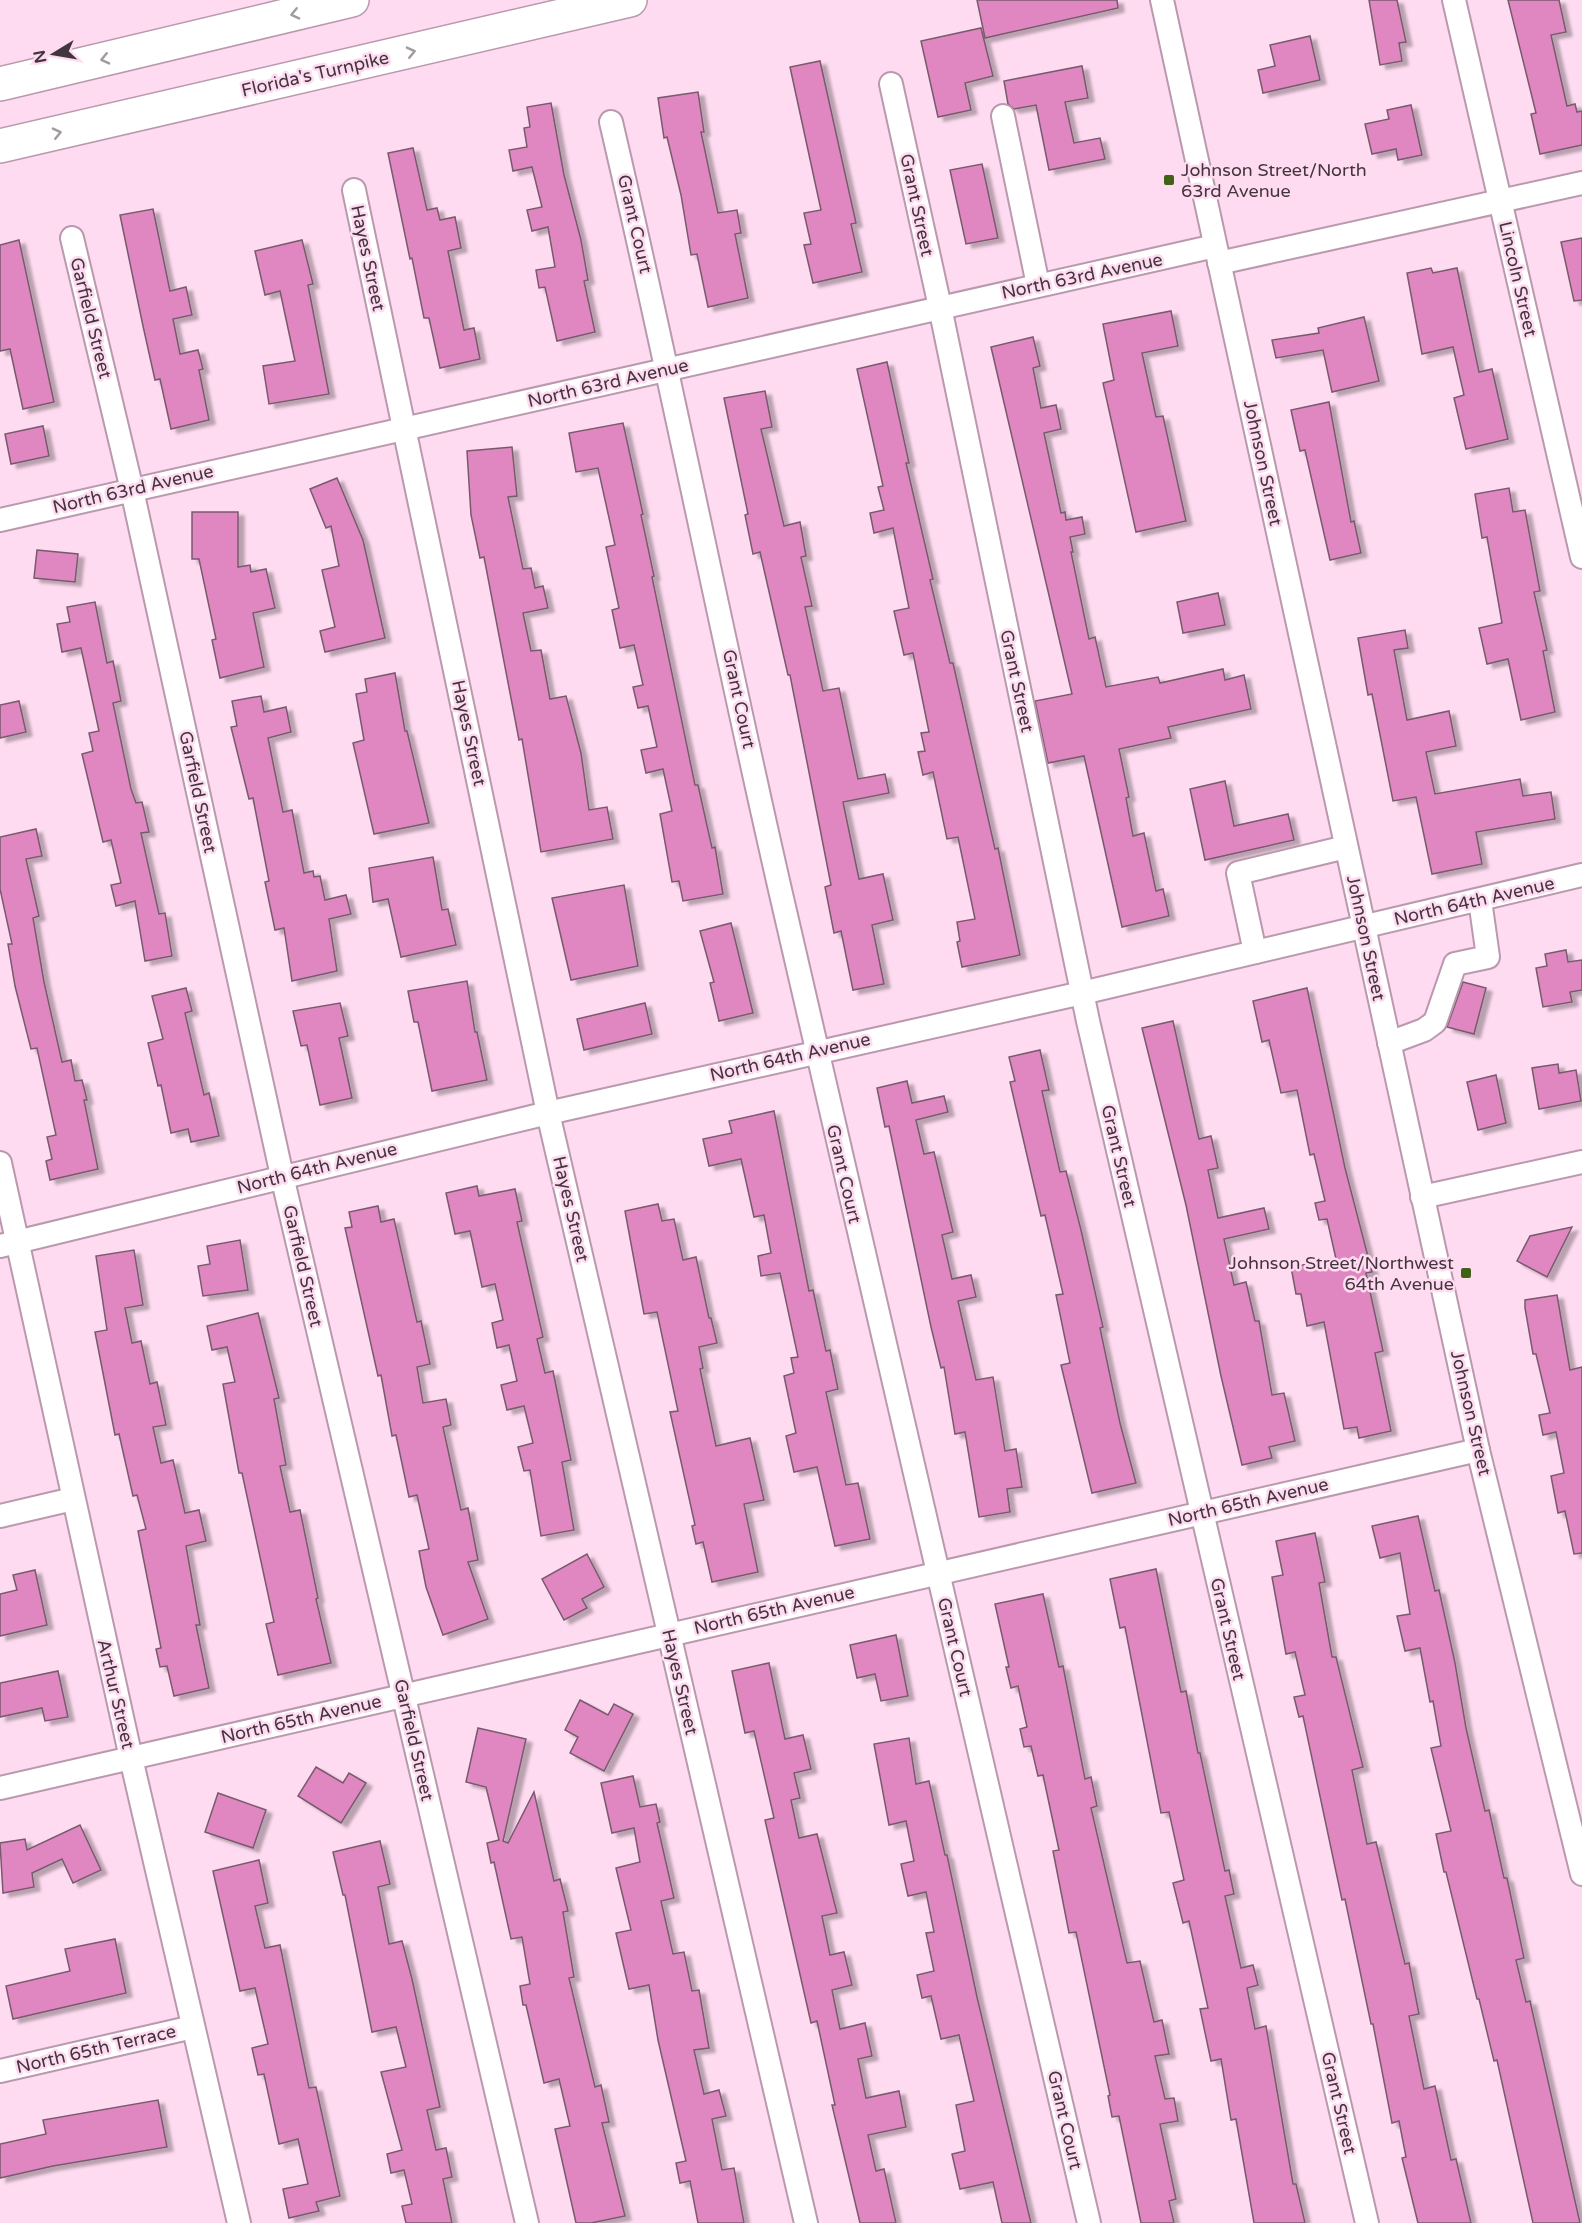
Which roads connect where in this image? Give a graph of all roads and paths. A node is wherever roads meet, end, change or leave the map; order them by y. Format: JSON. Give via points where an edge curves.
{"nodes":[{"id":1,"x":352,"y":0,"type":"edge"},
{"id":2,"x":630,"y":0,"type":"edge"},
{"id":3,"x":1162,"y":0,"type":"edge"},
{"id":4,"x":1454,"y":0,"type":"edge"},
{"id":5,"x":0,"y":84,"type":"edge"},
{"id":6,"x":891,"y":84,"type":"dead end"},
{"id":7,"x":1003,"y":116,"type":"dead end"},
{"id":8,"x":611,"y":122,"type":"dead end"},
{"id":9,"x":0,"y":146,"type":"edge"},
{"id":10,"x":1582,"y":183,"type":"edge"},
{"id":11,"x":354,"y":190,"type":"dead end"},
{"id":12,"x":1500,"y":202,"type":"junction"},
{"id":13,"x":72,"y":238,"type":"dead end"},
{"id":14,"x":1217,"y":254,"type":"junction"},
{"id":15,"x":1038,"y":285,"type":"junction"},
{"id":16,"x":940,"y":307,"type":"junction"},
{"id":17,"x":669,"y":369,"type":"junction"},
{"id":18,"x":406,"y":428,"type":"junction"},
{"id":19,"x":132,"y":490,"type":"junction"},
{"id":20,"x":0,"y":520,"type":"edge"},
{"id":21,"x":1582,"y":557,"type":"edge"},
{"id":22,"x":1347,"y":847,"type":"junction"},
{"id":23,"x":1582,"y":875,"type":"edge"},
{"id":24,"x":1480,"y":900,"type":"junction"},
{"id":25,"x":1364,"y":927,"type":"junction"},
{"id":26,"x":1255,"y":952,"type":"junction"},
{"id":27,"x":1082,"y":993,"type":"junction"},
{"id":28,"x":1389,"y":1043,"type":"junction"},
{"id":29,"x":817,"y":1051,"type":"junction"},
{"id":30,"x":549,"y":1113,"type":"junction"},
{"id":31,"x":1582,"y":1162,"type":"edge"},
{"id":32,"x":0,"y":1163,"type":"edge"},
{"id":33,"x":282,"y":1176,"type":"junction"},
{"id":34,"x":1422,"y":1197,"type":"junction"},
{"id":35,"x":8,"y":1245,"type":"edge"},
{"id":36,"x":1479,"y":1450,"type":"junction"},
{"id":37,"x":73,"y":1499,"type":"junction"},
{"id":38,"x":1201,"y":1512,"type":"junction"},
{"id":39,"x":0,"y":1516,"type":"edge"},
{"id":40,"x":938,"y":1574,"type":"junction"},
{"id":41,"x":669,"y":1634,"type":"junction"},
{"id":42,"x":404,"y":1696,"type":"junction"},
{"id":43,"x":131,"y":1758,"type":"junction"},
{"id":44,"x":0,"y":1788,"type":"edge"},
{"id":45,"x":1582,"y":1874,"type":"edge"},
{"id":46,"x":192,"y":2027,"type":"junction"},
{"id":47,"x":0,"y":2071,"type":"edge"},
{"id":48,"x":239,"y":2223,"type":"edge"},
{"id":49,"x":527,"y":2223,"type":"edge"},
{"id":50,"x":806,"y":2223,"type":"edge"},
{"id":51,"x":1089,"y":2223,"type":"edge"},
{"id":52,"x":1367,"y":2223,"type":"edge"}],
"edges":[{"from":1,"to":5,"type":"highway","one_way":true},
{"from":9,"to":2,"type":"highway","name":"Florida's Turnpike","one_way":true},
{"from":3,"to":14,"type":"street","name":"Johnson Street"},
{"from":4,"to":12,"type":"street","name":"Lincoln Street"},
{"from":6,"to":16,"type":"street","name":"Grant Street"},
{"from":7,"to":15,"type":"street"},
{"from":8,"to":17,"type":"street","name":"Grant Court"},
{"from":10,"to":12,"type":"street","name":"North 63rd Avenue"},
{"from":11,"to":18,"type":"street","name":"Hayes Street"},
{"from":12,"to":14,"type":"street","name":"North 63rd Avenue"},
{"from":12,"to":21,"type":"street","name":"Lincoln Street"},
{"from":13,"to":19,"type":"street","name":"Garfield Street"},
{"from":14,"to":15,"type":"street","name":"North 63rd Avenue"},
{"from":14,"to":22,"type":"street","name":"Johnson Street"},
{"from":15,"to":16,"type":"street","name":"North 63rd Avenue"},
{"from":16,"to":17,"type":"street","name":"North 63rd Avenue"},
{"from":16,"to":27,"type":"street","name":"Grant Street"},
{"from":17,"to":18,"type":"street","name":"North 63rd Avenue"},
{"from":17,"to":29,"type":"street","name":"Grant Court"},
{"from":18,"to":19,"type":"street","name":"North 63rd Avenue"},
{"from":18,"to":30,"type":"street","name":"Hayes Street"},
{"from":19,"to":20,"type":"street","name":"North 63rd Avenue"},
{"from":19,"to":33,"type":"street","name":"Garfield Street"},
{"from":22,"to":25,"type":"street","name":"Johnson Street"},
{"from":22,"to":26,"type":"street","via":[[1238,873]]},
{"from":23,"to":24,"type":"street","name":"North 64th Avenue"},
{"from":24,"to":25,"type":"street","name":"North 64th Avenue"},
{"from":24,"to":28,"type":"street","via":[[1488,957],[1455,964],[1435,1022]]},
{"from":25,"to":26,"type":"street","name":"North 64th Avenue"},
{"from":25,"to":28,"type":"street","name":"Johnson Street"},
{"from":26,"to":27,"type":"street","name":"North 64th Avenue"},
{"from":27,"to":29,"type":"street","name":"North 64th Avenue"},
{"from":27,"to":38,"type":"street","name":"Grant Street"},
{"from":28,"to":34,"type":"street","name":"Johnson Street"},
{"from":29,"to":30,"type":"street","name":"North 64th Avenue"},
{"from":29,"to":40,"type":"street","name":"Grant Court"},
{"from":30,"to":33,"type":"street","name":"North 64th Avenue"},
{"from":30,"to":41,"type":"street","name":"Hayes Street"},
{"from":31,"to":34,"type":"street"},
{"from":32,"to":35,"type":"street","name":"Arthur Street"},
{"from":33,"to":35,"type":"street","name":"North 64th Avenue"},
{"from":33,"to":42,"type":"street","name":"Garfield Street"},
{"from":34,"to":36,"type":"street","name":"Johnson Street"},
{"from":35,"to":37,"type":"street","name":"Arthur Street"},
{"from":36,"to":38,"type":"street","name":"North 65th Avenue"},
{"from":36,"to":45,"type":"street","name":"Johnson Street"},
{"from":37,"to":39,"type":"street"},
{"from":37,"to":43,"type":"street","name":"Arthur Street"},
{"from":38,"to":40,"type":"street","name":"North 65th Avenue"},
{"from":38,"to":52,"type":"street","name":"Grant Street"},
{"from":40,"to":41,"type":"street","name":"North 65th Avenue"},
{"from":40,"to":51,"type":"street","name":"Grant Court"},
{"from":41,"to":42,"type":"street","name":"North 65th Avenue"},
{"from":41,"to":50,"type":"street","name":"Hayes Street"},
{"from":42,"to":43,"type":"street","name":"North 65th Avenue"},
{"from":42,"to":49,"type":"street","name":"Garfield Street"},
{"from":43,"to":44,"type":"street","name":"North 65th Avenue"},
{"from":43,"to":46,"type":"street","name":"Arthur Street"},
{"from":46,"to":47,"type":"street","name":"North 65th Terrace"},
{"from":46,"to":48,"type":"street","name":"Arthur Street"}]}
